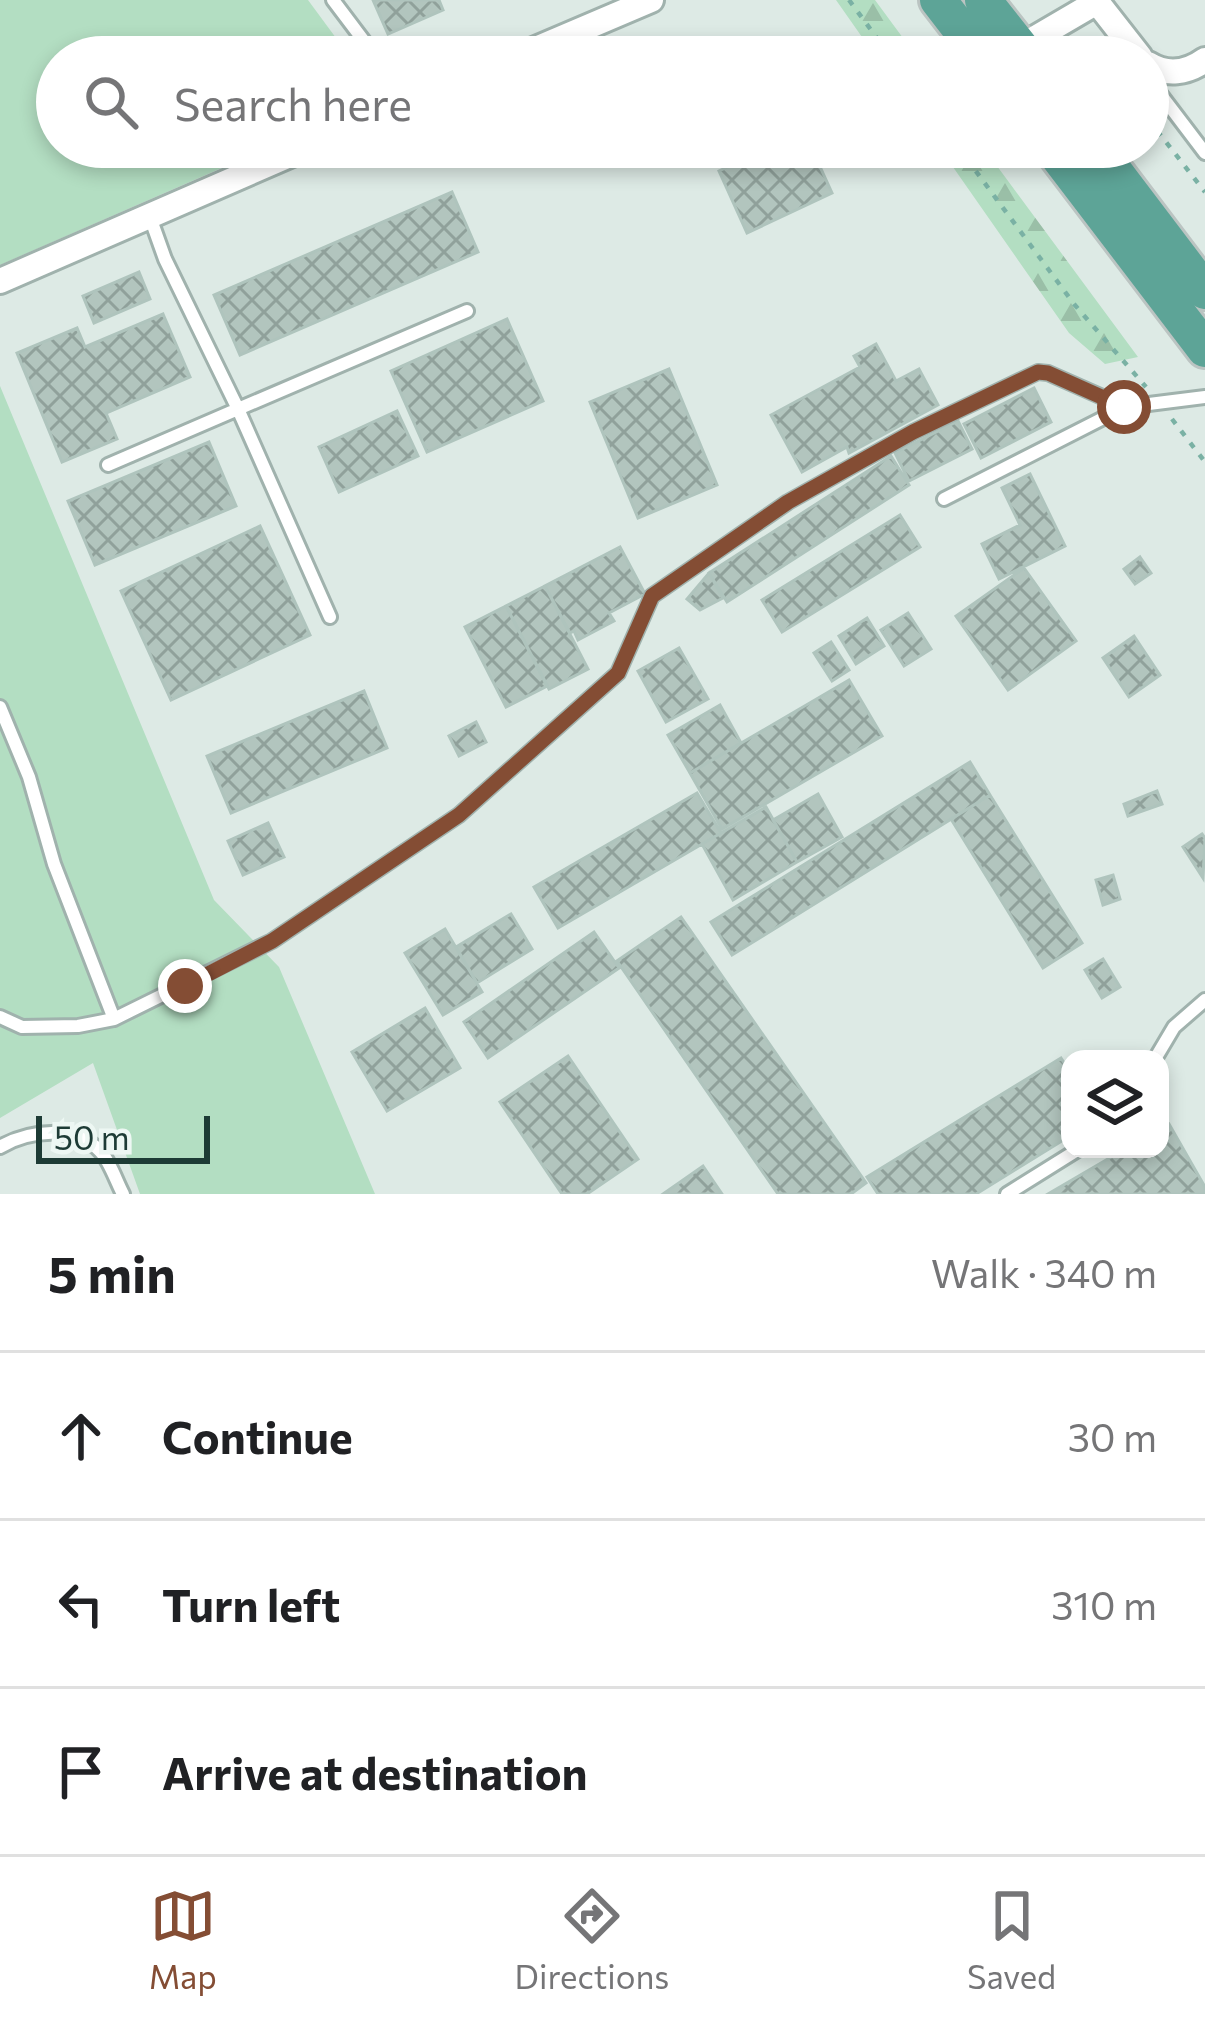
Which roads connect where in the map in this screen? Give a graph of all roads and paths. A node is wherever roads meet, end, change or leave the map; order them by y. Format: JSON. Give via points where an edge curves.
{"nodes":[{"id":1,"x":332,"y":0,"type":"edge"},
{"id":2,"x":650,"y":0,"type":"edge"},
{"id":3,"x":849,"y":0,"type":"edge"},
{"id":4,"x":938,"y":0,"type":"edge"},
{"id":5,"x":983,"y":0,"type":"edge"},
{"id":6,"x":1100,"y":1,"type":"edge"},
{"id":7,"x":360,"y":36,"type":"edge"},
{"id":8,"x":566,"y":36,"type":"edge"},
{"id":9,"x":876,"y":36,"type":"edge"},
{"id":10,"x":966,"y":36,"type":"edge"},
{"id":11,"x":1011,"y":36,"type":"edge"},
{"id":12,"x":1048,"y":36,"type":"edge"},
{"id":13,"x":1124,"y":36,"type":"edge"},
{"id":14,"x":1205,"y":60,"type":"edge"},
{"id":15,"x":1169,"y":72,"type":"edge"},
{"id":16,"x":1169,"y":104,"type":"edge"},
{"id":17,"x":1169,"y":146,"type":"edge"},
{"id":18,"x":1205,"y":152,"type":"edge"},
{"id":19,"x":260,"y":168,"type":"edge"},
{"id":20,"x":974,"y":168,"type":"edge"},
{"id":21,"x":1067,"y":168,"type":"edge"},
{"id":22,"x":1112,"y":168,"type":"edge"},
{"id":23,"x":1205,"y":192,"type":"edge"},
{"id":24,"x":149,"y":216,"type":"junction"},
{"id":25,"x":0,"y":281,"type":"edge"},
{"id":26,"x":1205,"y":291,"type":"edge"},
{"id":27,"x":467,"y":311,"type":"dead end"},
{"id":28,"x":1205,"y":349,"type":"edge"},
{"id":29,"x":1205,"y":397,"type":"edge"},
{"id":30,"x":1160,"y":404,"type":"junction"},
{"id":31,"x":1124,"y":407,"type":"junction"},
{"id":32,"x":238,"y":409,"type":"junction"},
{"id":33,"x":1205,"y":462,"type":"edge"},
{"id":34,"x":107,"y":465,"type":"dead end"},
{"id":35,"x":944,"y":499,"type":"dead end"},
{"id":36,"x":330,"y":617,"type":"dead end"},
{"id":37,"x":0,"y":707,"type":"edge"},
{"id":38,"x":1205,"y":1000,"type":"edge"},
{"id":39,"x":0,"y":1016,"type":"edge"},
{"id":40,"x":115,"y":1019,"type":"junction"},
{"id":41,"x":1160,"y":1050,"type":"edge"},
{"id":42,"x":0,"y":1147,"type":"edge"},
{"id":43,"x":1065,"y":1158,"type":"edge"},
{"id":44,"x":123,"y":1194,"type":"edge"},
{"id":45,"x":1007,"y":1194,"type":"edge"}],
"edges":[{"from":1,"to":7,"type":"lane"},
{"from":2,"to":8,"type":"street"},
{"from":3,"to":9,"type":"path"},
{"from":4,"to":10,"type":"main road"},
{"from":5,"to":11,"type":"main road"},
{"from":6,"to":12,"type":"street"},
{"from":6,"to":13,"type":"street"},
{"from":14,"to":15,"type":"street"},
{"from":16,"to":18,"type":"lane"},
{"from":17,"to":23,"type":"path"},
{"from":19,"to":24,"type":"street"},
{"from":20,"to":30,"type":"path"},
{"from":21,"to":28,"type":"main road"},
{"from":22,"to":26,"type":"main road"},
{"from":24,"to":25,"type":"street"},
{"from":24,"to":32,"type":"lane"},
{"from":27,"to":32,"type":"lane"},
{"from":29,"to":30,"type":"lane"},
{"from":30,"to":31,"type":"lane"},
{"from":30,"to":33,"type":"path"},
{"from":31,"to":35,"type":"lane"},
{"from":31,"to":40,"type":"lane","via":[[1038,372],[788,502],[652,596],[618,673],[459,815],[272,941]]},
{"from":32,"to":34,"type":"lane"},
{"from":32,"to":36,"type":"lane"},
{"from":37,"to":40,"type":"lane"},
{"from":38,"to":41,"type":"lane"},
{"from":39,"to":40,"type":"lane","via":[[22,1027]]},
{"from":42,"to":44,"type":"lane","via":[[16,1137],[73,1132],[102,1152]]},
{"from":43,"to":45,"type":"lane"}]}
